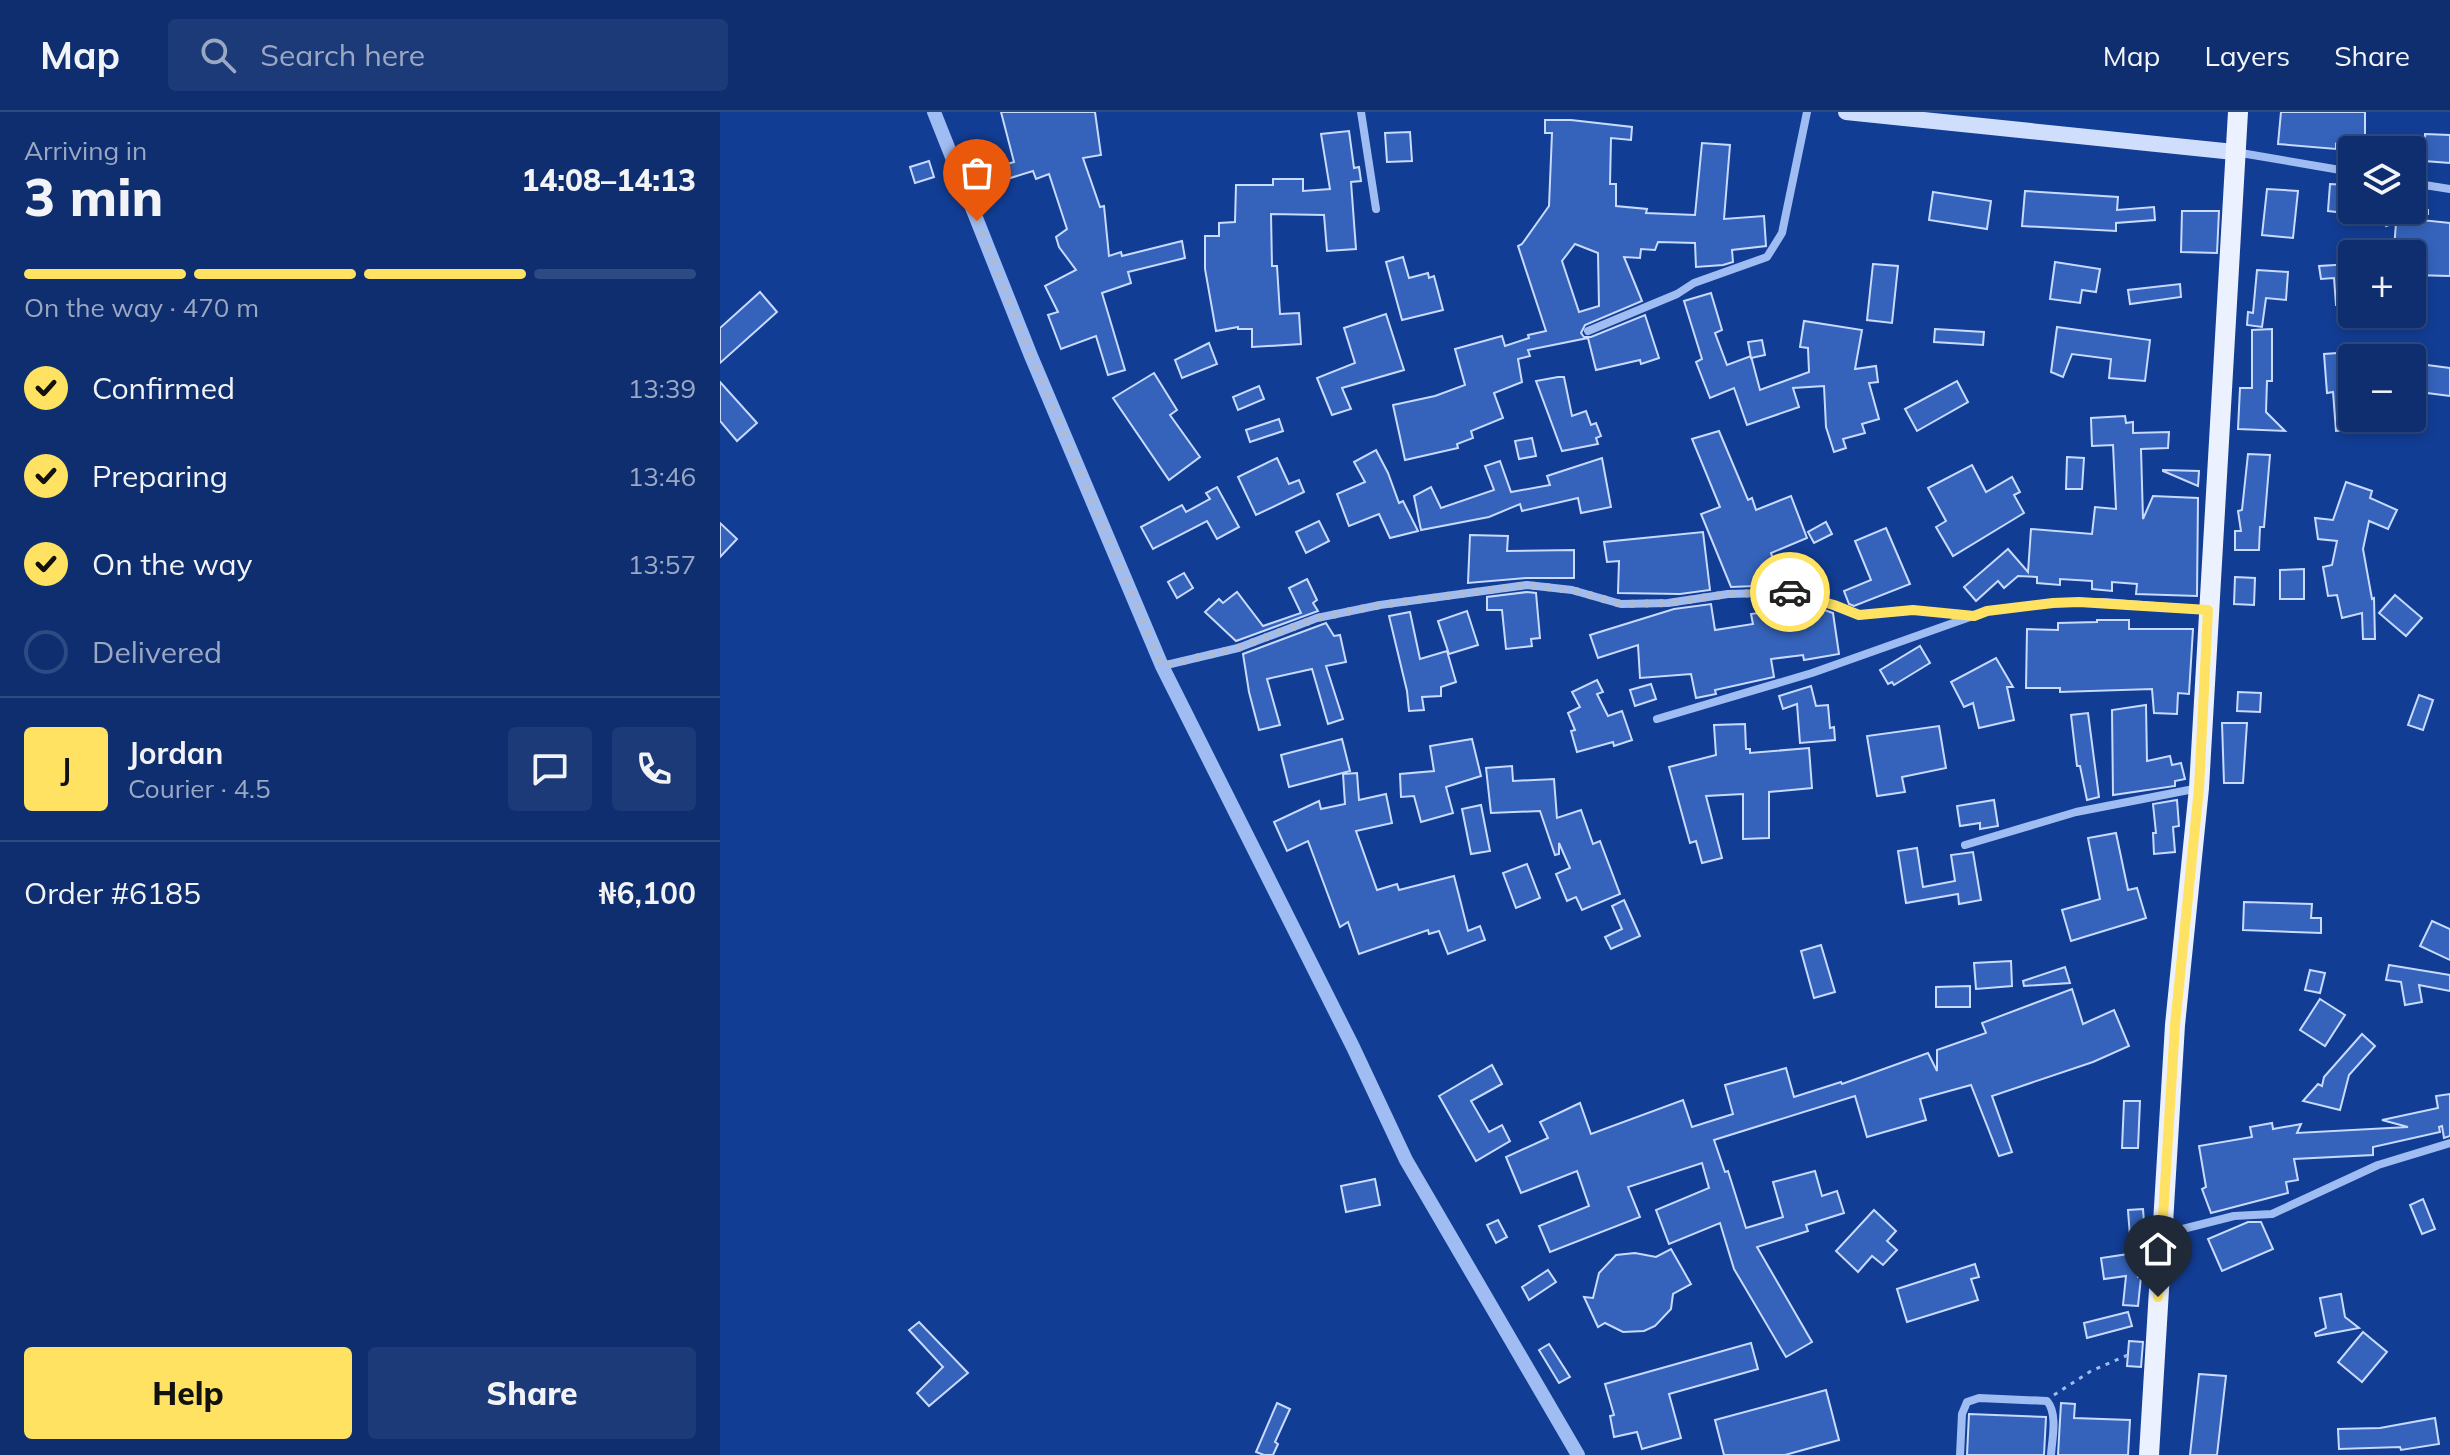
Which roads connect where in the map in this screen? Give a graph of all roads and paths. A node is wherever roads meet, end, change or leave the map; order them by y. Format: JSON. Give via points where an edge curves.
{"nodes":[{"id":1,"x":934,"y":112,"type":"edge"},
{"id":2,"x":1361,"y":112,"type":"edge"},
{"id":3,"x":1807,"y":112,"type":"edge"},
{"id":4,"x":1846,"y":112,"type":"edge"},
{"id":5,"x":2238,"y":112,"type":"edge"},
{"id":6,"x":1886,"y":114,"type":"edge"},
{"id":7,"x":2234,"y":152,"type":"junction"},
{"id":8,"x":2338,"y":170,"type":"edge"},
{"id":9,"x":2426,"y":185,"type":"edge"},
{"id":10,"x":2450,"y":189,"type":"edge"},
{"id":11,"x":1376,"y":209,"type":"dead end"},
{"id":12,"x":1588,"y":331,"type":"dead end"},
{"id":13,"x":2208,"y":610,"type":"junction"},
{"id":14,"x":1974,"y":616,"type":"junction"},
{"id":15,"x":1162,"y":666,"type":"junction"},
{"id":16,"x":1657,"y":719,"type":"dead end"},
{"id":17,"x":2199,"y":788,"type":"junction"},
{"id":18,"x":1965,"y":845,"type":"dead end"},
{"id":19,"x":2450,"y":1143,"type":"edge"},
{"id":20,"x":2162,"y":1234,"type":"junction"},
{"id":21,"x":2128,"y":1355,"type":"dead end"},
{"id":22,"x":2047,"y":1401,"type":"junction"},
{"id":23,"x":1578,"y":1455,"type":"edge"},
{"id":24,"x":1960,"y":1455,"type":"edge"},
{"id":25,"x":2051,"y":1455,"type":"edge"},
{"id":26,"x":2149,"y":1455,"type":"edge"}],
"edges":[{"from":1,"to":15,"type":"street"},
{"from":2,"to":11,"type":"street"},
{"from":3,"to":12,"type":"street","via":[[1782,233],[1767,257]]},
{"from":4,"to":6,"type":"main road"},
{"from":5,"to":7,"type":"main road"},
{"from":6,"to":7,"type":"main road"},
{"from":7,"to":8,"type":"street"},
{"from":7,"to":13,"type":"main road"},
{"from":9,"to":10,"type":"street"},
{"from":13,"to":14,"type":"street","via":[[2053,603]]},
{"from":13,"to":17,"type":"main road"},
{"from":14,"to":15,"type":"street","via":[[1913,610],[1859,615],[1794,592],[1621,604],[1572,590],[1527,585],[1317,618],[1238,648]]},
{"from":14,"to":16,"type":"street","via":[[1812,673]]},
{"from":15,"to":23,"type":"street","via":[[1406,1160]]},
{"from":17,"to":18,"type":"street","via":[[2076,812]]},
{"from":17,"to":20,"type":"main road","via":[[2175,1025]]},
{"from":19,"to":20,"type":"street","via":[[2378,1165],[2272,1214],[2234,1216]]},
{"from":20,"to":26,"type":"main road"},
{"from":21,"to":22,"type":"path","via":[[2080,1377]]},
{"from":22,"to":24,"type":"street","via":[[1967,1402]]},
{"from":22,"to":25,"type":"street","via":[[2053,1414]]}]}
